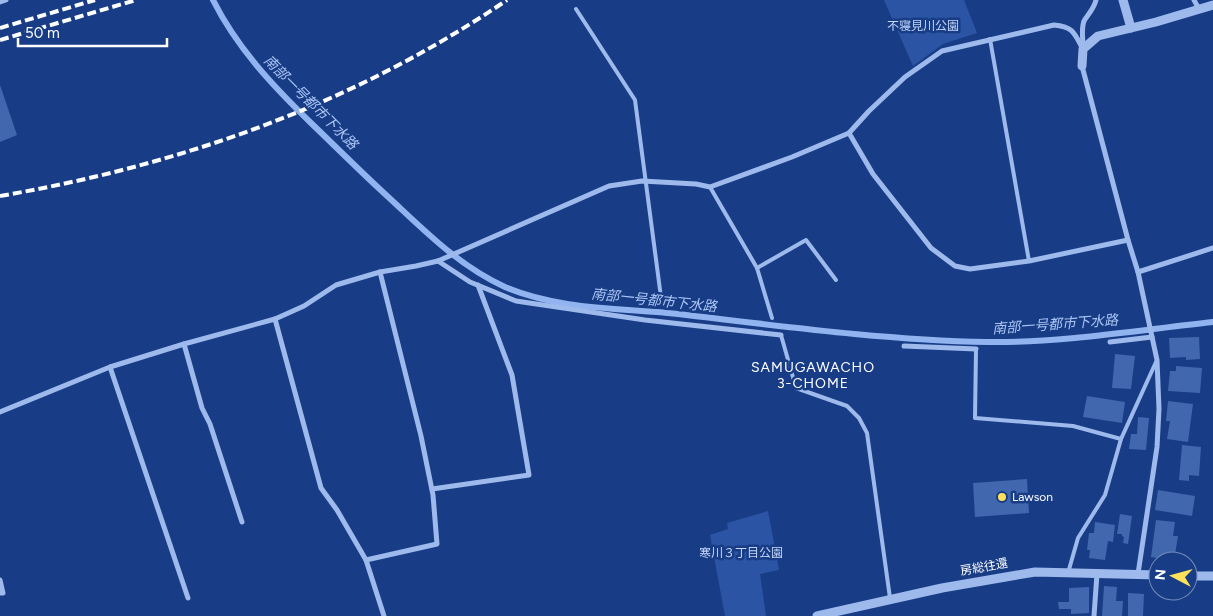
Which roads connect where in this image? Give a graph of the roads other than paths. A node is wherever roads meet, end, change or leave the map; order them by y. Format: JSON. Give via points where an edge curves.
{"nodes":[{"id":1,"x":6,"y":0,"type":"edge"},
{"id":2,"x":1096,"y":0,"type":"edge"},
{"id":3,"x":1123,"y":0,"type":"edge"},
{"id":4,"x":1194,"y":0,"type":"edge"},
{"id":5,"x":0,"y":2,"type":"edge"},
{"id":6,"x":1213,"y":5,"type":"edge"},
{"id":7,"x":576,"y":9,"type":"dead end"},
{"id":8,"x":1198,"y":9,"type":"junction"},
{"id":9,"x":1131,"y":28,"type":"junction"},
{"id":10,"x":990,"y":39,"type":"junction"},
{"id":11,"x":1083,"y":49,"type":"junction"},
{"id":12,"x":1082,"y":66,"type":"joint"},
{"id":13,"x":849,"y":133,"type":"junction"},
{"id":14,"x":646,"y":181,"type":"junction"},
{"id":15,"x":710,"y":187,"type":"junction"},
{"id":16,"x":1128,"y":240,"type":"junction"},
{"id":17,"x":1213,"y":248,"type":"edge"},
{"id":18,"x":441,"y":259,"type":"junction"},
{"id":19,"x":1029,"y":261,"type":"junction"},
{"id":20,"x":757,"y":268,"type":"junction"},
{"id":21,"x":380,"y":272,"type":"junction"},
{"id":22,"x":1138,"y":272,"type":"junction"},
{"id":23,"x":836,"y":280,"type":"dead end"},
{"id":24,"x":478,"y":285,"type":"junction"},
{"id":25,"x":662,"y":305,"type":"dead end"},
{"id":26,"x":772,"y":318,"type":"dead end"},
{"id":27,"x":275,"y":319,"type":"junction"},
{"id":28,"x":781,"y":336,"type":"joint"},
{"id":29,"x":1152,"y":336,"type":"junction"},
{"id":30,"x":1110,"y":342,"type":"dead end"},
{"id":31,"x":184,"y":344,"type":"junction"},
{"id":32,"x":904,"y":346,"type":"dead end"},
{"id":33,"x":976,"y":349,"type":"joint"},
{"id":34,"x":1157,"y":360,"type":"junction"},
{"id":35,"x":110,"y":367,"type":"junction"},
{"id":36,"x":0,"y":412,"type":"edge"},
{"id":37,"x":1121,"y":439,"type":"junction"},
{"id":38,"x":432,"y":489,"type":"junction"},
{"id":39,"x":242,"y":522,"type":"dead end"},
{"id":40,"x":366,"y":560,"type":"junction"},
{"id":41,"x":1068,"y":573,"type":"junction"},
{"id":42,"x":1097,"y":574,"type":"junction"},
{"id":43,"x":1138,"y":574,"type":"junction"},
{"id":44,"x":1148,"y":574,"type":"edge"},
{"id":45,"x":1198,"y":576,"type":"edge"},
{"id":46,"x":1213,"y":576,"type":"edge"},
{"id":47,"x":0,"y":580,"type":"edge"},
{"id":48,"x":0,"y":593,"type":"edge"},
{"id":49,"x":188,"y":598,"type":"dead end"},
{"id":50,"x":890,"y":598,"type":"junction"},
{"id":51,"x":384,"y":616,"type":"edge"},
{"id":52,"x":818,"y":616,"type":"edge"},
{"id":53,"x":1094,"y":616,"type":"edge"}],
"edges":[{"from":1,"to":5,"type":"street"},
{"from":2,"to":11,"type":"street","via":[[1084,20]]},
{"from":3,"to":9,"type":"street"},
{"from":4,"to":8,"type":"street"},
{"from":6,"to":8,"type":"street"},
{"from":7,"to":14,"type":"lane","via":[[635,100]]},
{"from":8,"to":9,"type":"street"},
{"from":9,"to":11,"type":"street","via":[[1098,36]]},
{"from":10,"to":11,"type":"street","via":[[1054,25],[1067,26],[1073,30]]},
{"from":10,"to":13,"type":"street","via":[[942,51],[905,77]]},
{"from":10,"to":19,"type":"lane"},
{"from":11,"to":12,"type":"street"},
{"from":12,"to":16,"type":"street"},
{"from":13,"to":15,"type":"street"},
{"from":13,"to":19,"type":"street","via":[[873,174],[943,259],[970,269]]},
{"from":14,"to":15,"type":"street"},
{"from":14,"to":18,"type":"street","via":[[609,186]]},
{"from":14,"to":25,"type":"lane"},
{"from":15,"to":20,"type":"lane"},
{"from":16,"to":19,"type":"street"},
{"from":16,"to":22,"type":"street"},
{"from":17,"to":22,"type":"street"},
{"from":18,"to":21,"type":"street"},
{"from":18,"to":24,"type":"street"},
{"from":20,"to":23,"type":"lane","via":[[806,240]]},
{"from":20,"to":26,"type":"lane"},
{"from":21,"to":27,"type":"street","via":[[336,285],[304,306]]},
{"from":21,"to":38,"type":"street"},
{"from":22,"to":29,"type":"street"},
{"from":24,"to":28,"type":"street","via":[[516,301],[557,308]]},
{"from":24,"to":38,"type":"street","via":[[512,376],[530,475]]},
{"from":27,"to":31,"type":"street"},
{"from":27,"to":40,"type":"street","via":[[322,488]]},
{"from":28,"to":50,"type":"lane","via":[[796,388],[847,406],[867,433]]},
{"from":29,"to":30,"type":"street"},
{"from":29,"to":34,"type":"street"},
{"from":31,"to":35,"type":"street"},
{"from":31,"to":39,"type":"street","via":[[202,408]]},
{"from":32,"to":33,"type":"street"},
{"from":33,"to":37,"type":"lane","via":[[974,418],[1072,426]]},
{"from":34,"to":37,"type":"lane"},
{"from":34,"to":43,"type":"street","via":[[1159,409],[1156,447]]},
{"from":35,"to":36,"type":"street"},
{"from":35,"to":49,"type":"street"},
{"from":37,"to":41,"type":"lane","via":[[1105,495],[1078,538]]},
{"from":38,"to":40,"type":"street","via":[[437,544]]},
{"from":40,"to":51,"type":"street"},
{"from":41,"to":42,"type":"street","name":"房総往還"},
{"from":41,"to":50,"type":"street","name":"房総往還","via":[[1035,572]]},
{"from":42,"to":43,"type":"street","name":"房総往還"},
{"from":42,"to":53,"type":"street"},
{"from":43,"to":44,"type":"street","name":"房総往還"},
{"from":45,"to":46,"type":"street"},
{"from":47,"to":48,"type":"street","via":[[3,593]]},
{"from":50,"to":52,"type":"street","name":"房総往還"}]}
